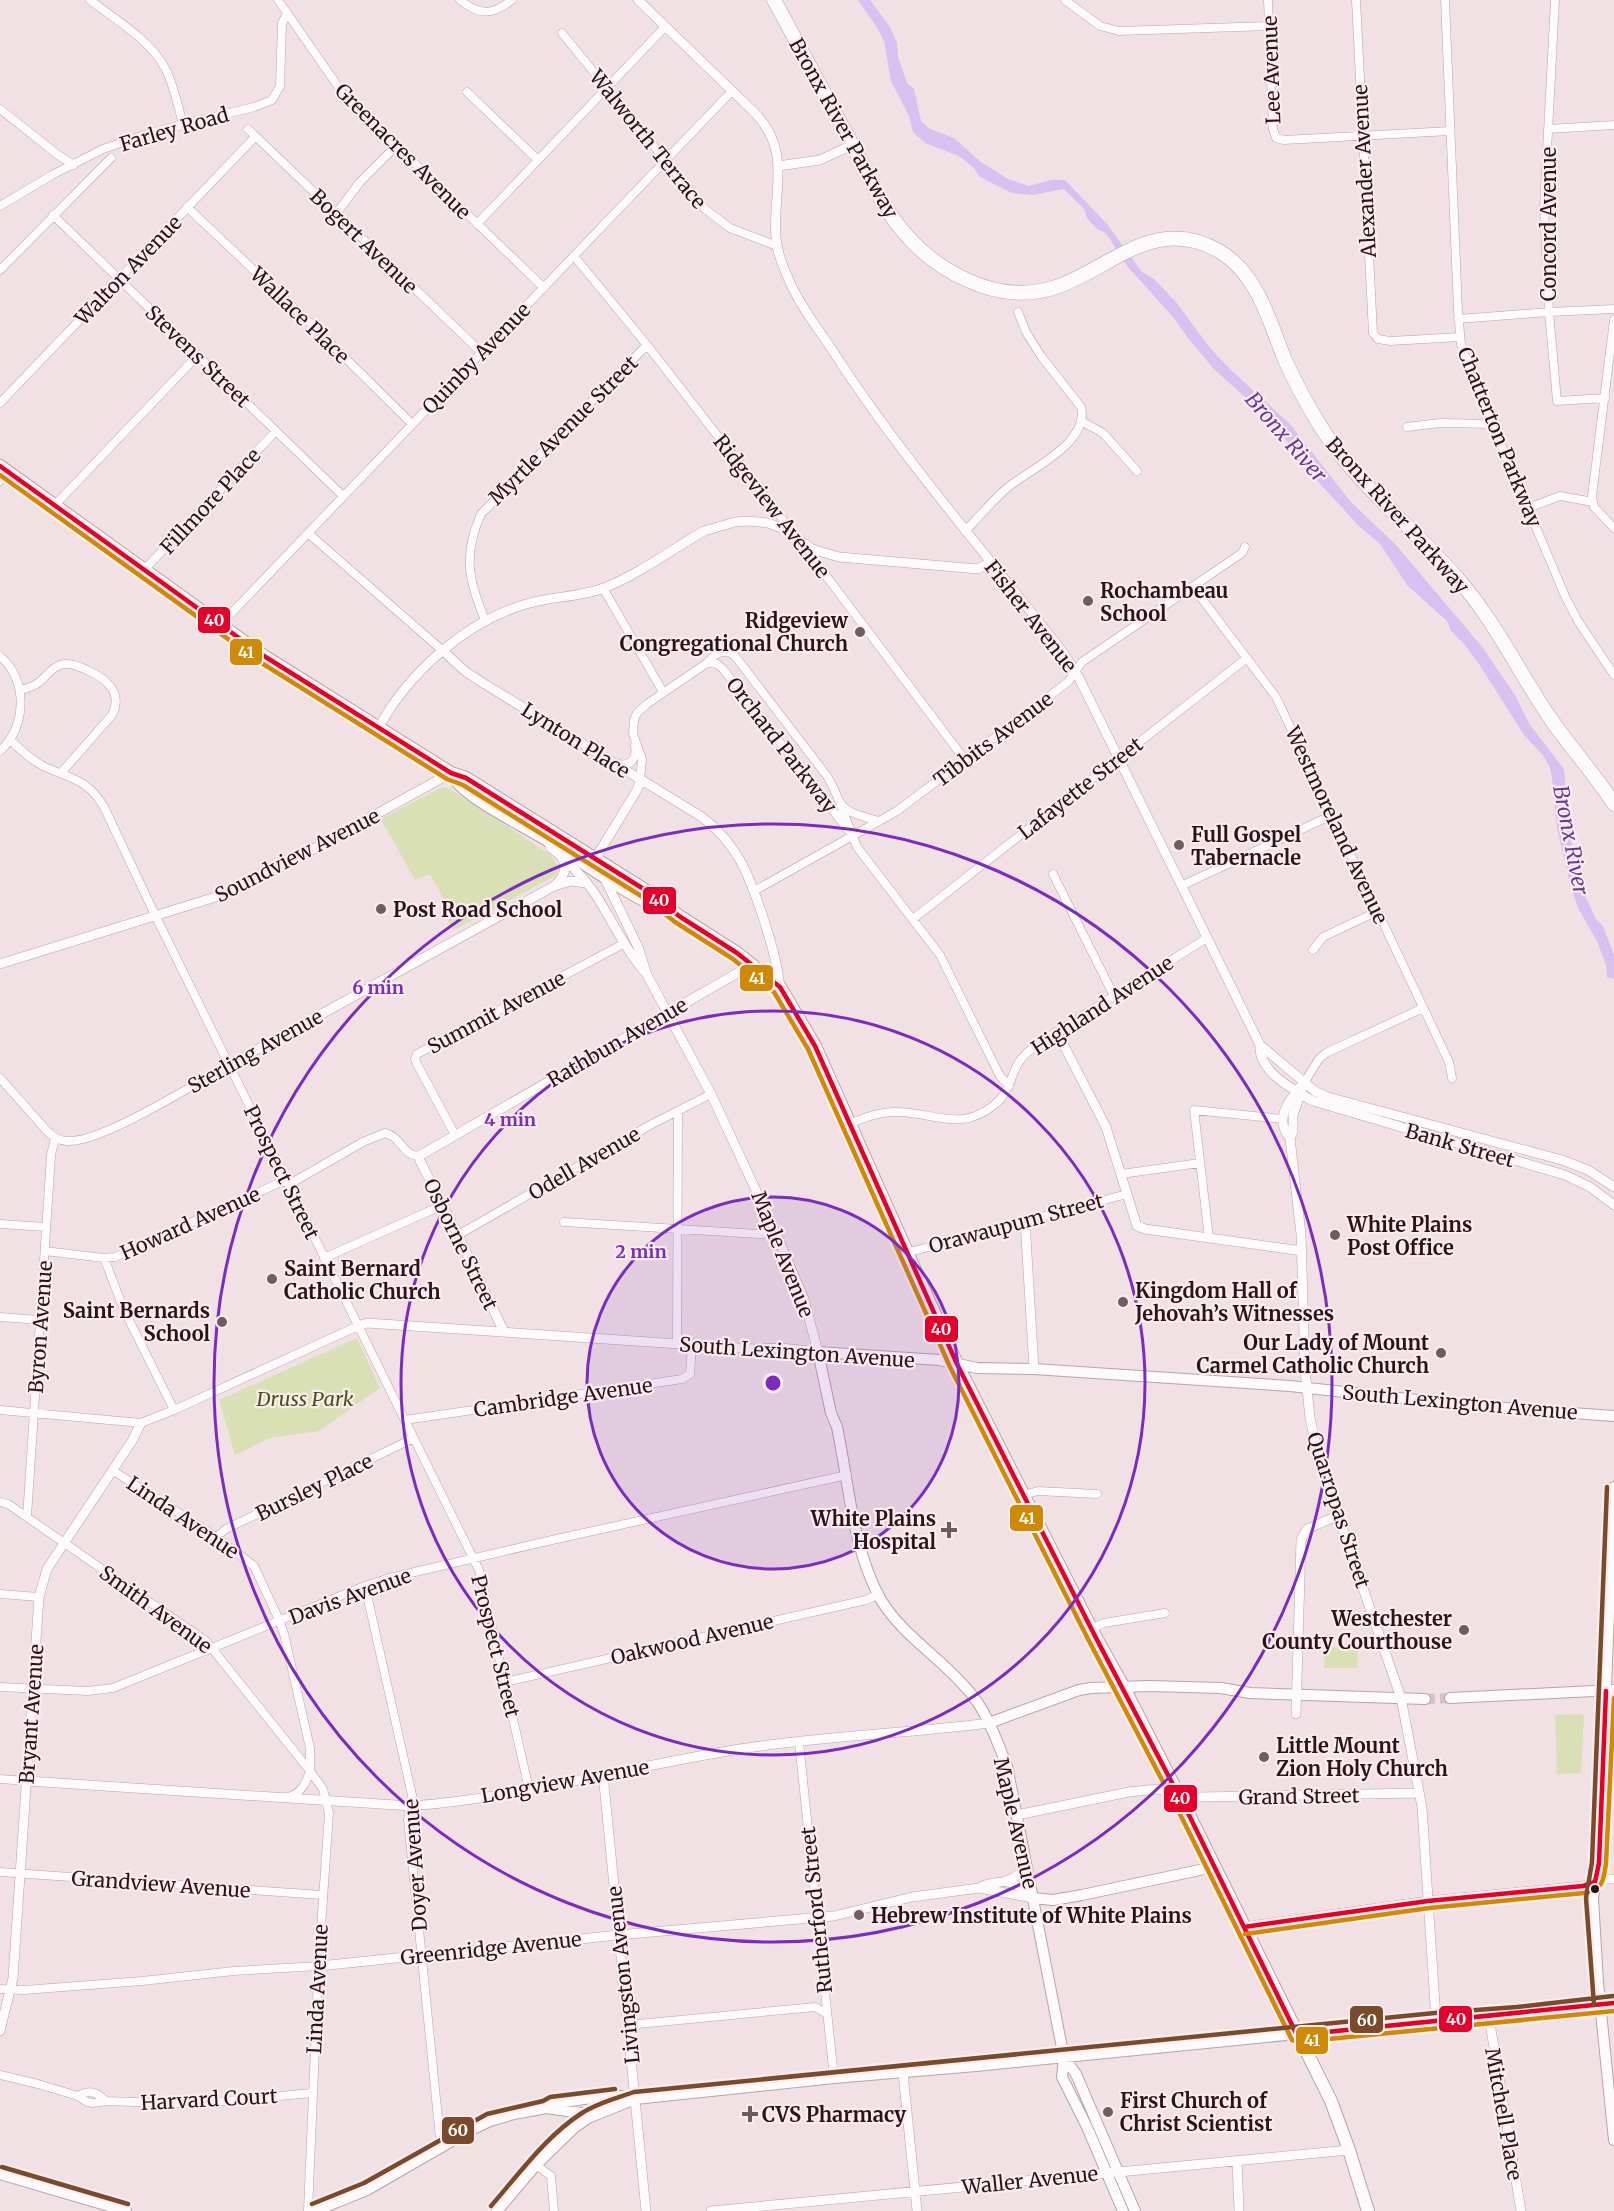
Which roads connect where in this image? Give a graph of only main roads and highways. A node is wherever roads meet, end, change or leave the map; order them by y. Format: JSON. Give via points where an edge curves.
{"nodes":[{"id":1,"x":774,"y":0,"type":"edge"},
{"id":2,"x":784,"y":0,"type":"edge"},
{"id":3,"x":1160,"y":235,"type":"junction"},
{"id":4,"x":1055,"y":283,"type":"junction"},
{"id":5,"x":3,"y":473,"type":"edge"},
{"id":6,"x":451,"y":774,"type":"junction"},
{"id":7,"x":1614,"y":788,"type":"edge"},
{"id":8,"x":1614,"y":804,"type":"edge"},
{"id":9,"x":679,"y":916,"type":"junction"},
{"id":10,"x":818,"y":1352,"type":"joint"},
{"id":11,"x":957,"y":1364,"type":"junction"},
{"id":12,"x":1614,"y":1416,"type":"edge"},
{"id":13,"x":1614,"y":1487,"type":"edge"},
{"id":14,"x":1123,"y":1686,"type":"junction"},
{"id":15,"x":1610,"y":1690,"type":"edge"},
{"id":16,"x":1450,"y":1698,"type":"tunnel mouth"},
{"id":17,"x":1425,"y":1699,"type":"tunnel mouth"},
{"id":18,"x":989,"y":1723,"type":"junction"},
{"id":19,"x":1214,"y":1867,"type":"junction"},
{"id":20,"x":1033,"y":1898,"type":"junction"},
{"id":21,"x":1614,"y":2003,"type":"edge"},
{"id":22,"x":1601,"y":2004,"type":"junction"},
{"id":23,"x":1297,"y":2035,"type":"junction"},
{"id":24,"x":1064,"y":2058,"type":"junction"},
{"id":25,"x":635,"y":2099,"type":"junction"},
{"id":26,"x":546,"y":2108,"type":"junction"},
{"id":27,"x":595,"y":2115,"type":"junction"},
{"id":28,"x":1614,"y":2140,"type":"edge"},
{"id":29,"x":1111,"y":2172,"type":"junction"},
{"id":30,"x":0,"y":2174,"type":"edge"},
{"id":31,"x":126,"y":2211,"type":"edge"},
{"id":32,"x":315,"y":2211,"type":"edge"},
{"id":33,"x":497,"y":2211,"type":"edge"},
{"id":34,"x":1123,"y":2211,"type":"edge"},
{"id":35,"x":1135,"y":2211,"type":"edge"},
{"id":36,"x":1368,"y":2211,"type":"edge"}],
"edges":[{"from":1,"to":4,"type":"highway","name":"Bronx River Parkway","via":[[894,220],[916,246],[968,280],[1001,291],[1030,293]]},
{"from":2,"to":4,"type":"highway","name":"Bronx River Parkway","via":[[893,202],[914,230],[949,260],[986,278],[1019,284]]},
{"from":3,"to":4,"type":"highway","name":"Bronx River Parkway"},
{"from":3,"to":7,"type":"highway","name":"Bronx River Parkway","via":[[1184,230],[1205,234],[1230,247],[1251,266],[1306,384],[1334,431],[1477,588],[1558,714]]},
{"from":3,"to":8,"type":"highway","name":"Bronx River Parkway","via":[[1206,244],[1244,271],[1261,300],[1299,389],[1327,437],[1466,588],[1552,721]]},
{"from":5,"to":6,"type":"main road","via":[[319,692]]},
{"from":6,"to":9,"type":"main road","via":[[466,778],[650,893]]},
{"from":6,"to":9,"type":"main road","via":[[456,783],[604,876]]},
{"from":9,"to":11,"type":"main road","via":[[753,964],[780,987],[808,1033]]},
{"from":10,"to":11,"type":"main road","name":"South Lexington Avenue"},
{"from":10,"to":18,"type":"main road","name":"Maple Avenue","via":[[860,1548],[879,1594],[912,1638],[969,1690]]},
{"from":11,"to":12,"type":"main road","name":"South Lexington Avenue","via":[[1306,1388]]},
{"from":11,"to":14,"type":"main road"},
{"from":13,"to":15,"type":"main road"},
{"from":14,"to":17,"type":"main road","name":"Longview Avenue"},
{"from":14,"to":18,"type":"main road","name":"Longview Avenue","via":[[1079,1690]]},
{"from":14,"to":19,"type":"main road"},
{"from":15,"to":16,"type":"main road"},
{"from":15,"to":22,"type":"main road","via":[[1599,1863],[1593,1898]]},
{"from":18,"to":20,"type":"main road","name":"Maple Avenue","via":[[1007,1766]]},
{"from":19,"to":20,"type":"main road","via":[[1072,1897]]},
{"from":19,"to":23,"type":"main road"},
{"from":20,"to":24,"type":"main road","name":"Maple Avenue"},
{"from":21,"to":22,"type":"main road"},
{"from":22,"to":23,"type":"main road"},
{"from":22,"to":28,"type":"main road"},
{"from":23,"to":24,"type":"main road"},
{"from":23,"to":36,"type":"main road","via":[[1330,2101]]},
{"from":24,"to":25,"type":"main road"},
{"from":24,"to":29,"type":"main road","name":"Maple Avenue","via":[[1062,2077]]},
{"from":25,"to":26,"type":"main road","via":[[584,2099]]},
{"from":25,"to":27,"type":"main road"},
{"from":26,"to":27,"type":"main road"},
{"from":26,"to":32,"type":"main road","via":[[490,2121],[367,2190]]},
{"from":27,"to":33,"type":"main road","via":[[568,2133]]},
{"from":29,"to":34,"type":"main road","name":"Maple Avenue"},
{"from":29,"to":35,"type":"main road","name":"Maple Avenue"},
{"from":30,"to":31,"type":"main road"}]}
